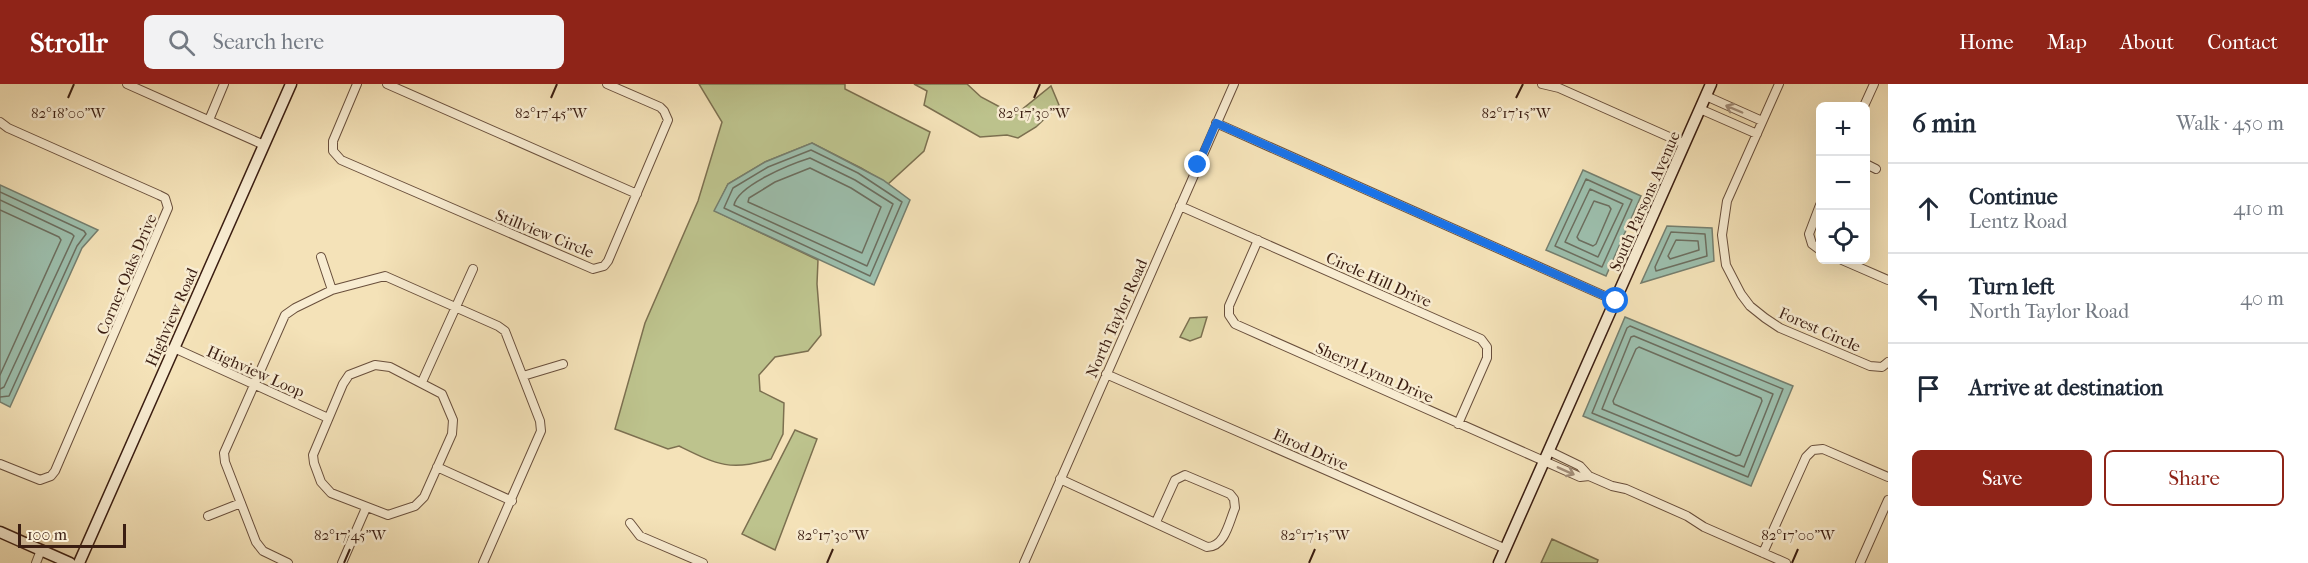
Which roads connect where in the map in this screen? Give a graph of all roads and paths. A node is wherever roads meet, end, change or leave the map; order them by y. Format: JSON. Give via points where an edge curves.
{"nodes":[{"id":1,"x":127,"y":84,"type":"edge"},
{"id":2,"x":224,"y":84,"type":"edge"},
{"id":3,"x":291,"y":84,"type":"edge"},
{"id":4,"x":357,"y":84,"type":"edge"},
{"id":5,"x":387,"y":84,"type":"edge"},
{"id":6,"x":607,"y":84,"type":"edge"},
{"id":7,"x":1234,"y":84,"type":"edge"},
{"id":8,"x":1542,"y":84,"type":"edge"},
{"id":9,"x":1711,"y":84,"type":"edge"},
{"id":10,"x":1779,"y":84,"type":"edge"},
{"id":11,"x":1874,"y":84,"type":"edge"},
{"id":12,"x":1706,"y":96,"type":"junction"},
{"id":13,"x":1866,"y":102,"type":"edge"},
{"id":14,"x":1700,"y":110,"type":"junction"},
{"id":15,"x":208,"y":120,"type":"junction"},
{"id":16,"x":1762,"y":121,"type":"junction"},
{"id":17,"x":0,"y":122,"type":"edge"},
{"id":18,"x":1216,"y":123,"type":"junction"},
{"id":19,"x":1757,"y":134,"type":"junction"},
{"id":20,"x":1685,"y":144,"type":"junction"},
{"id":21,"x":264,"y":145,"type":"junction"},
{"id":22,"x":1870,"y":167,"type":"edge"},
{"id":23,"x":1876,"y":169,"type":"dead end"},
{"id":24,"x":637,"y":194,"type":"junction"},
{"id":25,"x":1180,"y":206,"type":"junction"},
{"id":26,"x":1816,"y":217,"type":"edge"},
{"id":27,"x":1258,"y":240,"type":"junction"},
{"id":28,"x":1816,"y":246,"type":"edge"},
{"id":29,"x":321,"y":257,"type":"dead end"},
{"id":30,"x":1851,"y":264,"type":"edge"},
{"id":31,"x":472,"y":269,"type":"dead end"},
{"id":32,"x":1888,"y":280,"type":"edge"},
{"id":33,"x":332,"y":290,"type":"junction"},
{"id":34,"x":1616,"y":301,"type":"junction"},
{"id":35,"x":456,"y":307,"type":"junction"},
{"id":36,"x":174,"y":348,"type":"junction"},
{"id":37,"x":1888,"y":362,"type":"edge"},
{"id":38,"x":564,"y":364,"type":"dead end"},
{"id":39,"x":1106,"y":374,"type":"junction"},
{"id":40,"x":523,"y":376,"type":"junction"},
{"id":41,"x":422,"y":382,"type":"junction"},
{"id":42,"x":253,"y":384,"type":"junction"},
{"id":43,"x":328,"y":418,"type":"junction"},
{"id":44,"x":1458,"y":424,"type":"junction"},
{"id":45,"x":1546,"y":456,"type":"junction"},
{"id":46,"x":0,"y":465,"type":"edge"},
{"id":47,"x":437,"y":467,"type":"junction"},
{"id":48,"x":1888,"y":477,"type":"edge"},
{"id":49,"x":1060,"y":479,"type":"junction"},
{"id":50,"x":1888,"y":500,"type":"edge"},
{"id":51,"x":512,"y":501,"type":"junction"},
{"id":52,"x":241,"y":503,"type":"junction"},
{"id":53,"x":366,"y":508,"type":"junction"},
{"id":54,"x":208,"y":516,"type":"dead end"},
{"id":55,"x":1156,"y":522,"type":"junction"},
{"id":56,"x":630,"y":523,"type":"dead end"},
{"id":57,"x":0,"y":532,"type":"edge"},
{"id":58,"x":1506,"y":549,"type":"junction"},
{"id":59,"x":41,"y":550,"type":"junction"},
{"id":60,"x":1763,"y":553,"type":"junction"},
{"id":61,"x":36,"y":563,"type":"edge"},
{"id":62,"x":70,"y":563,"type":"edge"},
{"id":63,"x":79,"y":563,"type":"edge"},
{"id":64,"x":288,"y":563,"type":"edge"},
{"id":65,"x":342,"y":563,"type":"edge"},
{"id":66,"x":483,"y":563,"type":"edge"},
{"id":67,"x":703,"y":563,"type":"edge"},
{"id":68,"x":1024,"y":563,"type":"edge"},
{"id":69,"x":1499,"y":563,"type":"edge"},
{"id":70,"x":1786,"y":563,"type":"edge"},
{"id":71,"x":1860,"y":563,"type":"edge"}],
"edges":[{"from":1,"to":15,"type":"street"},
{"from":2,"to":15,"type":"street"},
{"from":3,"to":21,"type":"street","name":"Highview Road"},
{"from":4,"to":24,"type":"street","name":"Stillview Circle","via":[[333,141],[333,151],[341,160],[587,268],[599,268],[608,261]]},
{"from":5,"to":24,"type":"street"},
{"from":6,"to":24,"type":"street","name":"Stillview Circle","via":[[660,107],[667,115],[667,125]]},
{"from":7,"to":18,"type":"street","name":"North Taylor Road"},
{"from":8,"to":20,"type":"street"},
{"from":9,"to":12,"type":"street","name":"South Parsons Avenue"},
{"from":10,"to":16,"type":"street","name":"Forest Circle"},
{"from":11,"to":13,"type":"street"},
{"from":12,"to":14,"type":"street","name":"South Parsons Avenue"},
{"from":16,"to":12,"type":"street","one_way":true},
{"from":14,"to":19,"type":"street"},
{"from":14,"to":20,"type":"street","name":"South Parsons Avenue"},
{"from":15,"to":21,"type":"street"},
{"from":16,"to":19,"type":"street","name":"Forest Circle"},
{"from":17,"to":46,"type":"street","name":"Corner Oaks Drive","via":[[165,198],[168,208],[55,471],[40,480]]},
{"from":18,"to":25,"type":"street","name":"North Taylor Road"},
{"from":18,"to":34,"type":"street"},
{"from":19,"to":37,"type":"street","name":"Forest Circle","via":[[1723,219],[1723,250],[1732,279],[1750,306],[1780,328],[1870,366],[1882,367]]},
{"from":20,"to":34,"type":"street","name":"South Parsons Avenue"},
{"from":21,"to":36,"type":"street","name":"Highview Road"},
{"from":22,"to":23,"type":"street"},
{"from":25,"to":27,"type":"street","name":"Circle Hill Drive"},
{"from":25,"to":39,"type":"street","name":"North Taylor Road"},
{"from":26,"to":28,"type":"street","via":[[1809,234]]},
{"from":27,"to":44,"type":"street","name":"Sheryl Lynn Drive","via":[[1229,306],[1235,324]]},
{"from":27,"to":44,"type":"street","name":"Circle Hill Drive","via":[[1485,343],[1487,358]]},
{"from":29,"to":33,"type":"street"},
{"from":30,"to":32,"type":"street"},
{"from":31,"to":35,"type":"street"},
{"from":33,"to":35,"type":"street","via":[[385,276]]},
{"from":33,"to":42,"type":"street","via":[[285,315]]},
{"from":34,"to":45,"type":"street","name":"South Parsons Avenue"},
{"from":35,"to":40,"type":"street","via":[[505,331]]},
{"from":35,"to":41,"type":"street"},
{"from":36,"to":42,"type":"street","name":"Highview Loop"},
{"from":36,"to":63,"type":"street","name":"Highview Road"},
{"from":38,"to":40,"type":"street"},
{"from":39,"to":49,"type":"street","name":"North Taylor Road"},
{"from":39,"to":58,"type":"street","name":"Elrod Drive"},
{"from":40,"to":51,"type":"street","via":[[542,431]]},
{"from":41,"to":43,"type":"street","via":[[390,367],[375,365],[350,375]]},
{"from":41,"to":47,"type":"street","via":[[442,394],[453,420],[452,434]]},
{"from":42,"to":43,"type":"street","name":"Highview Loop"},
{"from":42,"to":52,"type":"street","via":[[224,453]]},
{"from":43,"to":53,"type":"street","via":[[313,454],[321,482],[331,493]]},
{"from":44,"to":45,"type":"street","name":"Sheryl Lynn Drive"},
{"from":45,"to":58,"type":"street","name":"South Parsons Avenue"},
{"from":45,"to":60,"type":"street","name":"Sheryl Lynn Drive","via":[[1580,466],[1589,476],[1626,489]]},
{"from":47,"to":51,"type":"street"},
{"from":47,"to":53,"type":"street","via":[[416,506],[388,515]]},
{"from":48,"to":60,"type":"street","via":[[1823,449],[1813,450],[1806,457]]},
{"from":49,"to":55,"type":"street"},
{"from":49,"to":68,"type":"street","name":"North Taylor Road"},
{"from":50,"to":71,"type":"street"},
{"from":51,"to":66,"type":"street"},
{"from":52,"to":54,"type":"street"},
{"from":52,"to":64,"type":"street","via":[[263,551]]},
{"from":53,"to":65,"type":"street"},
{"from":55,"to":55,"type":"street","via":[[1213,547],[1220,542],[1235,502],[1230,494],[1185,475],[1176,480]]},
{"from":56,"to":67,"type":"street","via":[[640,536]]},
{"from":57,"to":59,"type":"street"},
{"from":58,"to":69,"type":"street","name":"South Parsons Avenue"},
{"from":59,"to":61,"type":"street"},
{"from":59,"to":62,"type":"street"},
{"from":60,"to":70,"type":"street","name":"Sheryl Lynn Drive"}]}
